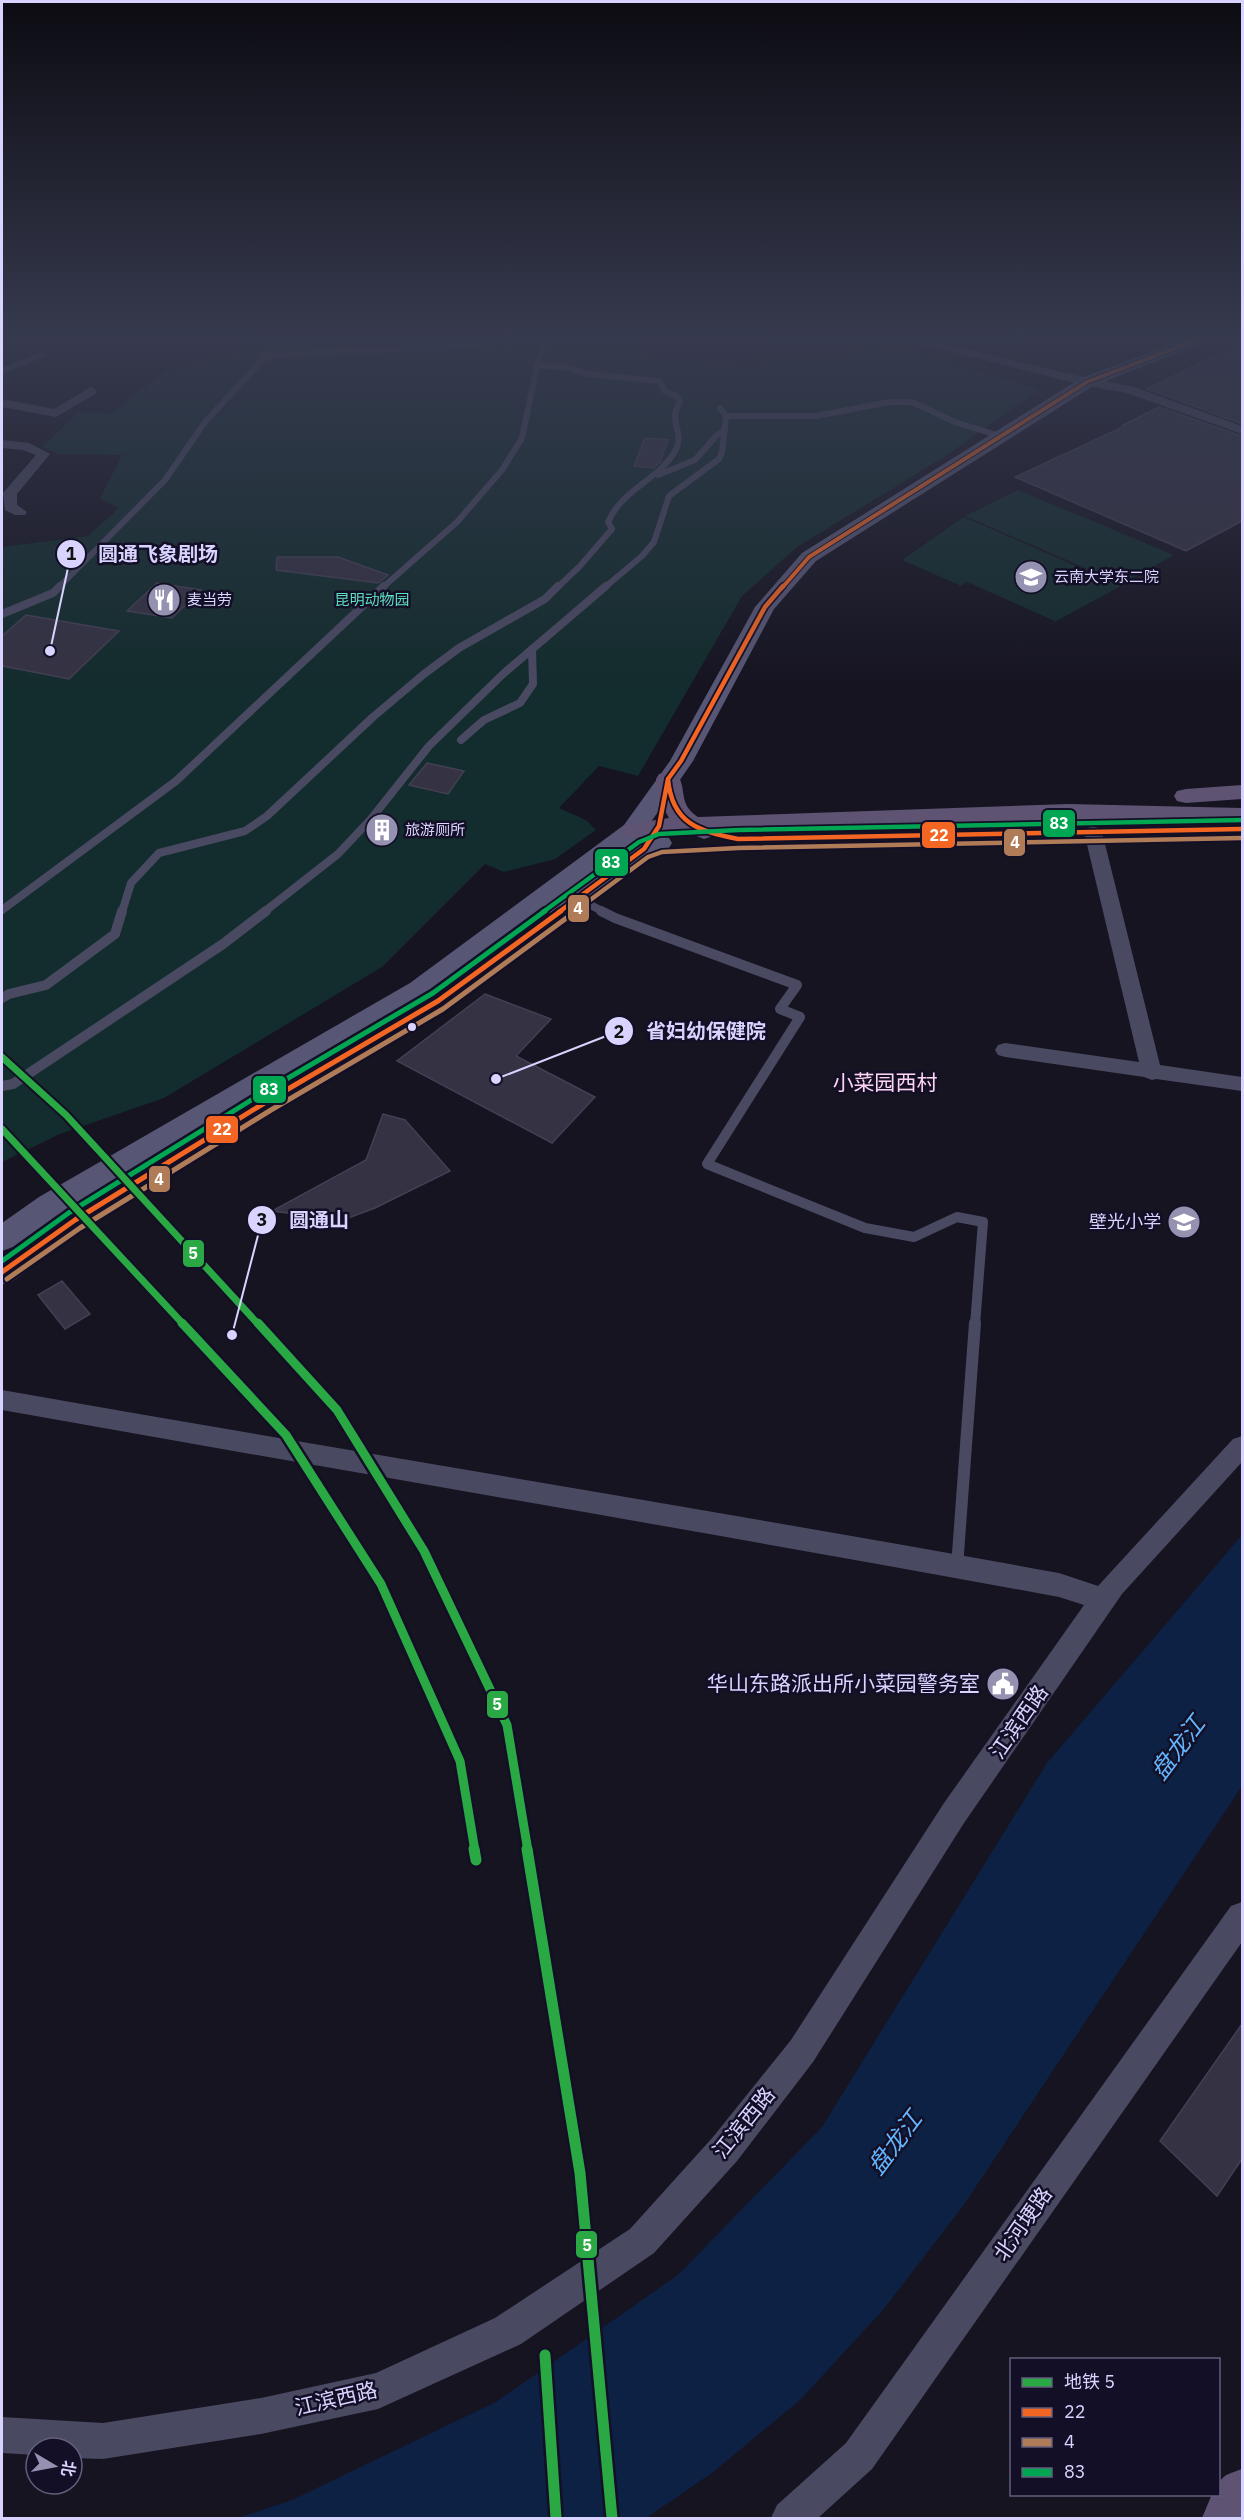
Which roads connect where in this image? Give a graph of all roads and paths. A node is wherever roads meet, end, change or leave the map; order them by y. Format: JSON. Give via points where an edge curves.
{"nodes":[{"id":1,"x":36,"y":451,"type":"edge"},
{"id":2,"x":185,"y":451,"type":"edge"},
{"id":3,"x":514,"y":451,"type":"edge"},
{"id":4,"x":675,"y":451,"type":"edge"},
{"id":5,"x":705,"y":451,"type":"edge"},
{"id":6,"x":722,"y":451,"type":"edge"},
{"id":7,"x":981,"y":451,"type":"edge"},
{"id":8,"x":654,"y":476,"type":"junction"},
{"id":9,"x":20,"y":512,"type":"dead end"},
{"id":10,"x":2,"y":614,"type":"edge"},
{"id":11,"x":532,"y":649,"type":"junction"},
{"id":12,"x":461,"y":740,"type":"dead end"},
{"id":13,"x":668,"y":779,"type":"junction"},
{"id":14,"x":1242,"y":792,"type":"edge"},
{"id":15,"x":1242,"y":804,"type":"edge"},
{"id":16,"x":1069,"y":812,"type":"junction"},
{"id":17,"x":1242,"y":816,"type":"edge"},
{"id":18,"x":693,"y":825,"type":"junction"},
{"id":19,"x":1242,"y":829,"type":"edge"},
{"id":20,"x":1093,"y":832,"type":"junction"},
{"id":21,"x":649,"y":837,"type":"junction"},
{"id":22,"x":738,"y":839,"type":"junction"},
{"id":23,"x":577,"y":898,"type":"junction"},
{"id":24,"x":2,"y":910,"type":"edge"},
{"id":25,"x":2,"y":998,"type":"edge"},
{"id":26,"x":1005,"y":1050,"type":"dead end"},
{"id":27,"x":1152,"y":1073,"type":"junction"},
{"id":28,"x":1242,"y":1084,"type":"edge"},
{"id":29,"x":2,"y":1086,"type":"edge"},
{"id":30,"x":2,"y":1239,"type":"edge"},
{"id":31,"x":2,"y":1272,"type":"edge"},
{"id":32,"x":2,"y":1400,"type":"edge"},
{"id":33,"x":1242,"y":1446,"type":"edge"},
{"id":34,"x":957,"y":1567,"type":"junction"},
{"id":35,"x":1104,"y":1600,"type":"junction"},
{"id":36,"x":1242,"y":1917,"type":"edge"},
{"id":37,"x":2,"y":2435,"type":"edge"},
{"id":38,"x":1242,"y":2496,"type":"edge"},
{"id":39,"x":790,"y":2518,"type":"edge"},
{"id":40,"x":1228,"y":2518,"type":"edge"}],
"edges":[{"from":1,"to":9,"type":"street","via":[[44,454],[10,493],[10,507]]},
{"from":2,"to":10,"type":"lane","via":[[165,480],[53,593]]},
{"from":3,"to":24,"type":"lane","via":[[457,522],[176,781]]},
{"from":4,"to":8,"type":"lane"},
{"from":5,"to":8,"type":"lane","via":[[693,460]]},
{"from":6,"to":11,"type":"lane","via":[[711,467],[669,496],[654,542],[642,556]]},
{"from":7,"to":13,"type":"main road","via":[[809,557],[765,606]]},
{"from":8,"to":25,"type":"lane","via":[[618,502],[608,522],[612,529],[545,599],[459,648],[433,668],[373,717],[267,816],[245,831],[159,852],[131,883],[115,934],[46,985]]},
{"from":11,"to":12,"type":"lane","via":[[533,684],[520,703],[484,720]]},
{"from":11,"to":29,"type":"lane","via":[[429,746],[338,854],[223,944],[13,1084]]},
{"from":13,"to":18,"type":"main road","via":[[670,804]]},
{"from":13,"to":21,"type":"main road"},
{"from":14,"to":16,"type":"main road","via":[[1137,799]]},
{"from":15,"to":16,"type":"main road"},
{"from":16,"to":17,"type":"main road"},
{"from":16,"to":18,"type":"main road"},
{"from":18,"to":21,"type":"main road"},
{"from":18,"to":22,"type":"main road"},
{"from":19,"to":20,"type":"main road"},
{"from":20,"to":22,"type":"main road"},
{"from":20,"to":27,"type":"street"},
{"from":21,"to":22,"type":"main road"},
{"from":21,"to":23,"type":"main road"},
{"from":21,"to":30,"type":"main road","via":[[420,989],[50,1204]]},
{"from":23,"to":31,"type":"main road","via":[[438,1001],[75,1220]]},
{"from":23,"to":34,"type":"lane","via":[[615,918],[797,985],[780,1009],[800,1017],[707,1164],[865,1228],[914,1237],[957,1217],[983,1221]]},
{"from":26,"to":27,"type":"street"},
{"from":27,"to":28,"type":"street"},
{"from":32,"to":34,"type":"street"},
{"from":33,"to":35,"type":"street","name":"江滨西路"},
{"from":34,"to":35,"type":"street","via":[[1059,1585]]},
{"from":35,"to":37,"type":"street","name":"江滨西路","via":[[954,1814],[802,2050],[725,2148],[642,2241],[508,2331],[378,2391],[261,2416],[103,2441]]},
{"from":36,"to":39,"type":"street","name":"北河埂路","via":[[859,2456]]},
{"from":38,"to":40,"type":"main road"}]}
